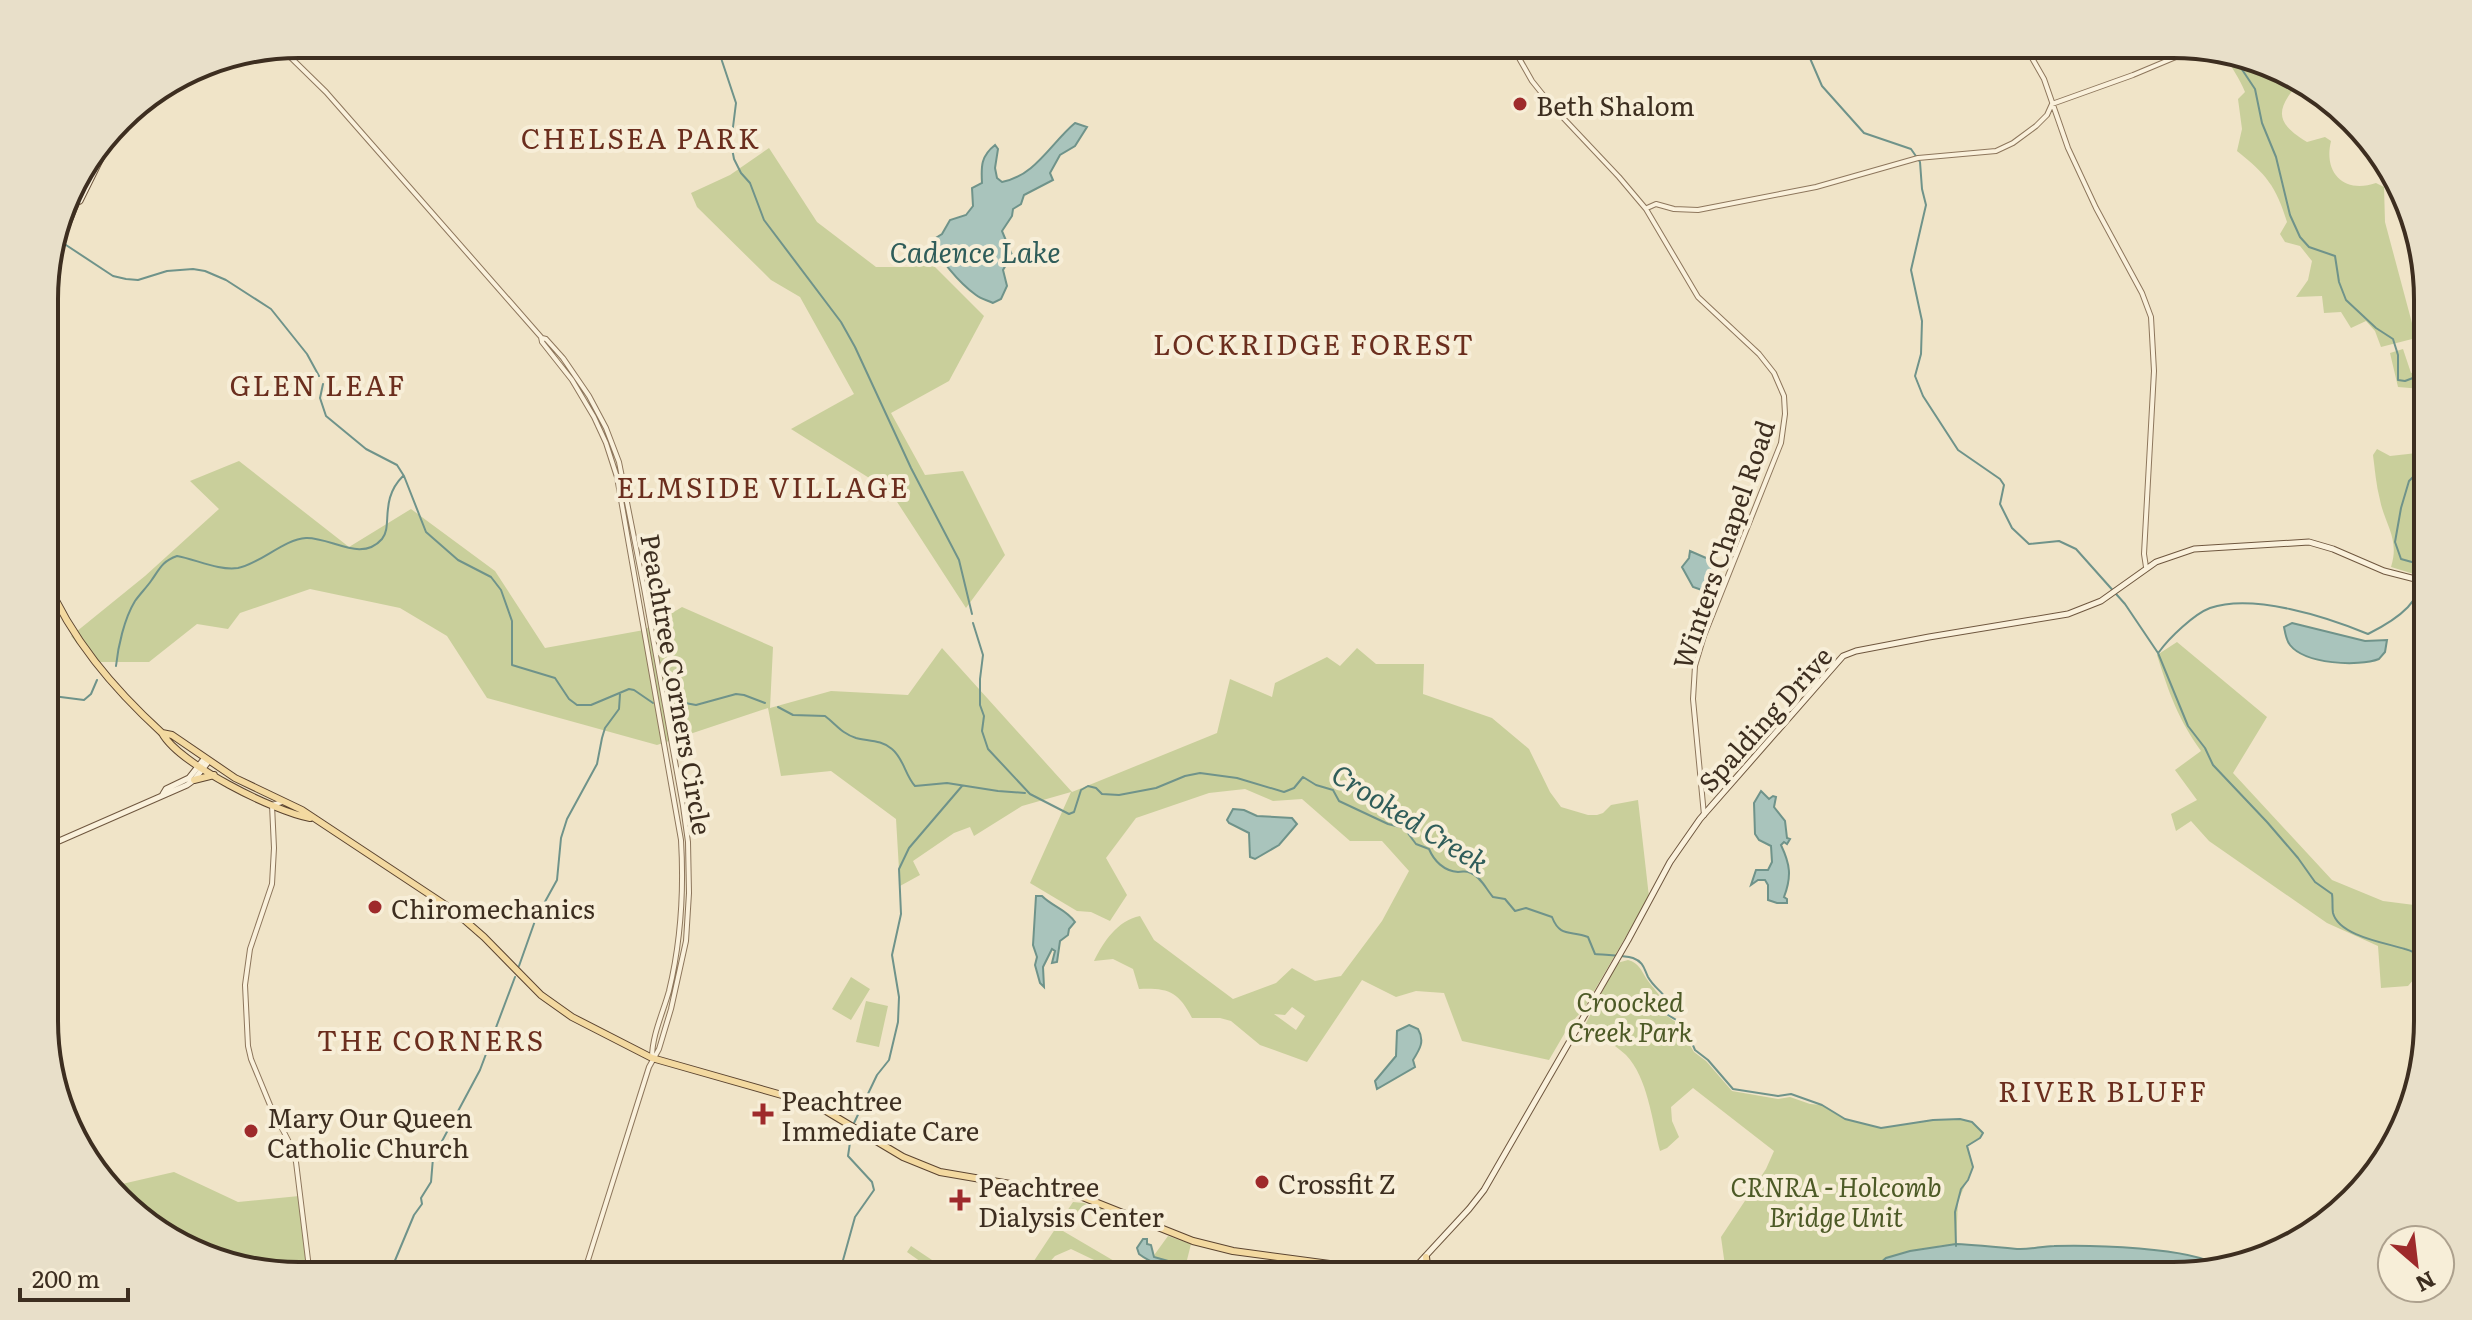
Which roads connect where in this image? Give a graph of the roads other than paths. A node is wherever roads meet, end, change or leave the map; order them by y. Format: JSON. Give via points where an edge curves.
{"nodes":[{"id":1,"x":1519,"y":58,"type":"edge"},
{"id":2,"x":2032,"y":58,"type":"edge"},
{"id":3,"x":2173,"y":58,"type":"edge"},
{"id":4,"x":292,"y":59,"type":"edge"},
{"id":5,"x":2052,"y":104,"type":"junction"},
{"id":6,"x":92,"y":175,"type":"edge"},
{"id":7,"x":81,"y":196,"type":"edge"},
{"id":8,"x":1646,"y":209,"type":"junction"},
{"id":9,"x":2146,"y":567,"type":"junction"},
{"id":10,"x":2414,"y":579,"type":"edge"},
{"id":11,"x":59,"y":606,"type":"edge"},
{"id":12,"x":162,"y":733,"type":"junction"},
{"id":13,"x":206,"y":760,"type":"junction"},
{"id":14,"x":201,"y":767,"type":"junction"},
{"id":15,"x":214,"y":775,"type":"junction"},
{"id":16,"x":194,"y":780,"type":"junction"},
{"id":17,"x":162,"y":795,"type":"junction"},
{"id":18,"x":272,"y":805,"type":"junction"},
{"id":19,"x":283,"y":806,"type":"junction"},
{"id":20,"x":272,"y":816,"type":"junction"},
{"id":21,"x":1704,"y":816,"type":"junction"},
{"id":22,"x":58,"y":841,"type":"edge"},
{"id":23,"x":652,"y":1058,"type":"junction"},
{"id":24,"x":1426,"y":1257,"type":"junction"},
{"id":25,"x":1307,"y":1261,"type":"edge"},
{"id":26,"x":1422,"y":1261,"type":"edge"},
{"id":27,"x":1427,"y":1261,"type":"edge"},
{"id":28,"x":308,"y":1262,"type":"edge"},
{"id":29,"x":587,"y":1262,"type":"edge"}],
"edges":[{"from":1,"to":8,"type":"street","name":"Winters Chapel Road","via":[[1548,101]]},
{"from":2,"to":5,"type":"street"},
{"from":3,"to":5,"type":"street"},
{"from":4,"to":23,"type":"street","name":"Peachtree Corners Circle","via":[[563,358],[601,418],[619,462],[683,806],[689,893],[686,941],[671,1009]]},
{"from":5,"to":8,"type":"street","via":[[2036,126],[1996,151],[1918,158],[1816,187],[1698,210],[1656,204]]},
{"from":5,"to":9,"type":"street","via":[[2068,148],[2151,317],[2154,371]]},
{"from":6,"to":7,"type":"main road"},
{"from":8,"to":21,"type":"street","name":"Winters Chapel Road","via":[[1698,297],[1774,373],[1785,405],[1781,443],[1694,673]]},
{"from":9,"to":10,"type":"main road","name":"Spalding Drive","via":[[2194,549],[2309,542]]},
{"from":9,"to":21,"type":"main road","name":"Spalding Drive","via":[[2101,601],[2068,614],[1843,656]]},
{"from":11,"to":12,"type":"main road","via":[[85,649]]},
{"from":12,"to":13,"type":"main road"},
{"from":12,"to":14,"type":"main road"},
{"from":13,"to":14,"type":"main road"},
{"from":13,"to":19,"type":"main road"},
{"from":14,"to":15,"type":"main road"},
{"from":14,"to":16,"type":"main road"},
{"from":14,"to":17,"type":"main road"},
{"from":15,"to":16,"type":"main road"},
{"from":15,"to":18,"type":"main road"},
{"from":16,"to":17,"type":"main road"},
{"from":17,"to":22,"type":"main road"},
{"from":18,"to":19,"type":"main road"},
{"from":18,"to":20,"type":"street"},
{"from":19,"to":20,"type":"street"},
{"from":19,"to":23,"type":"main road","via":[[339,835],[463,918],[552,1003]]},
{"from":20,"to":28,"type":"street","via":[[272,884],[250,947],[245,985],[248,1046],[296,1162]]},
{"from":21,"to":24,"type":"main road","name":"Spalding Drive","via":[[1670,862],[1484,1190]]},
{"from":23,"to":25,"type":"main road","via":[[803,1101],[940,1172],[1080,1196],[1213,1247]]},
{"from":23,"to":29,"type":"street","name":"Peachtree Corners Circle"},
{"from":24,"to":26,"type":"main road","name":"Spalding Drive"},
{"from":24,"to":27,"type":"main road"}]}
